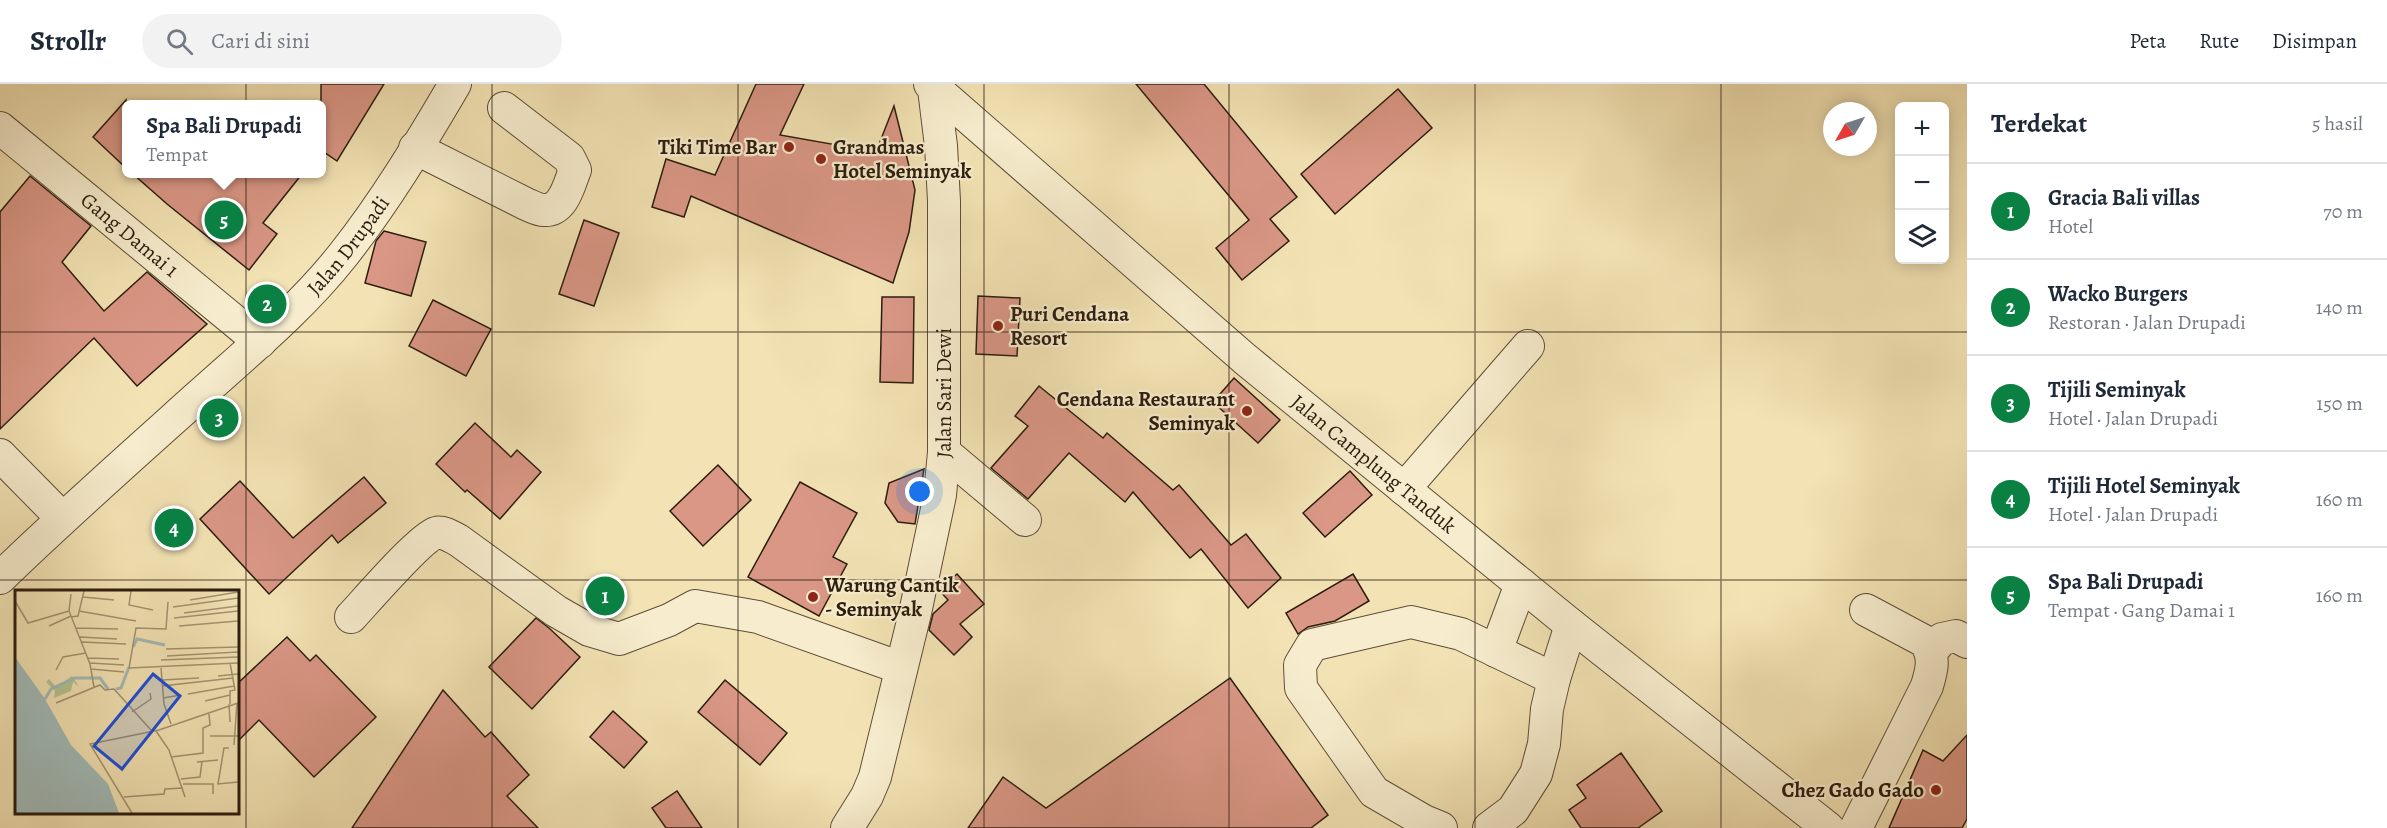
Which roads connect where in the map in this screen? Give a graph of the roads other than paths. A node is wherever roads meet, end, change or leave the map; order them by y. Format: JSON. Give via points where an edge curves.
{"nodes":[{"id":1,"x":455,"y":84,"type":"edge"},
{"id":2,"x":932,"y":86,"type":"edge"},
{"id":3,"x":504,"y":108,"type":"dead end"},
{"id":4,"x":0,"y":128,"type":"edge"},
{"id":5,"x":415,"y":148,"type":"junction"},
{"id":6,"x":260,"y":342,"type":"junction"},
{"id":7,"x":1528,"y":346,"type":"dead end"},
{"id":8,"x":944,"y":452,"type":"junction"},
{"id":9,"x":0,"y":455,"type":"edge"},
{"id":10,"x":1404,"y":489,"type":"junction"},
{"id":11,"x":62,"y":518,"type":"junction"},
{"id":12,"x":1025,"y":520,"type":"dead end"},
{"id":13,"x":0,"y":578,"type":"edge"},
{"id":14,"x":1521,"y":584,"type":"junction"},
{"id":15,"x":1866,"y":610,"type":"dead end"},
{"id":16,"x":351,"y":617,"type":"dead end"},
{"id":17,"x":1570,"y":625,"type":"junction"},
{"id":18,"x":1967,"y":642,"type":"edge"},
{"id":19,"x":1496,"y":651,"type":"junction"},
{"id":20,"x":1931,"y":652,"type":"junction"},
{"id":21,"x":901,"y":668,"type":"junction"},
{"id":22,"x":1554,"y":679,"type":"junction"},
{"id":23,"x":848,"y":828,"type":"edge"},
{"id":24,"x":1441,"y":828,"type":"edge"},
{"id":25,"x":1489,"y":828,"type":"edge"},
{"id":26,"x":1828,"y":828,"type":"edge"},
{"id":27,"x":1856,"y":828,"type":"edge"}],
"edges":[{"from":1,"to":5,"type":"street","name":"Jalan Drupadi"},
{"from":2,"to":8,"type":"street","name":"Jalan Sari Dewi","via":[[944,201]]},
{"from":2,"to":10,"type":"street","name":"Jalan Camplung Tanduk","via":[[1245,359]]},
{"from":3,"to":5,"type":"street","via":[[569,158],[574,170],[566,195],[554,208],[543,210],[526,204]]},
{"from":4,"to":6,"type":"street","name":"Gang Damai 1"},
{"from":5,"to":6,"type":"street","name":"Jalan Drupadi","via":[[343,255]]},
{"from":6,"to":11,"type":"street","name":"Jalan Drupadi"},
{"from":7,"to":10,"type":"street"},
{"from":8,"to":12,"type":"street"},
{"from":8,"to":21,"type":"street","name":"Jalan Sari Dewi","via":[[940,495]]},
{"from":9,"to":11,"type":"street"},
{"from":10,"to":14,"type":"street","name":"Jalan Camplung Tanduk"},
{"from":11,"to":13,"type":"street","name":"Jalan Drupadi"},
{"from":14,"to":17,"type":"street","name":"Jalan Camplung Tanduk"},
{"from":14,"to":19,"type":"street"},
{"from":15,"to":20,"type":"street","via":[[1926,642]]},
{"from":16,"to":21,"type":"street","via":[[416,549],[440,533],[458,540],[556,612],[589,630],[619,639],[695,606],[758,617]]},
{"from":17,"to":22,"type":"street"},
{"from":17,"to":26,"type":"street","name":"Jalan Camplung Tanduk"},
{"from":18,"to":20,"type":"street","via":[[1956,636],[1942,639]]},
{"from":19,"to":22,"type":"street"},
{"from":19,"to":24,"type":"street","via":[[1461,634],[1411,622],[1312,645],[1300,665],[1301,688],[1374,792]]},
{"from":20,"to":27,"type":"street","via":[[1933,664],[1927,686]]},
{"from":21,"to":23,"type":"street","name":"Jalan Sari Dewi","via":[[875,777]]},
{"from":22,"to":25,"type":"street","via":[[1536,774],[1514,810]]}]}
